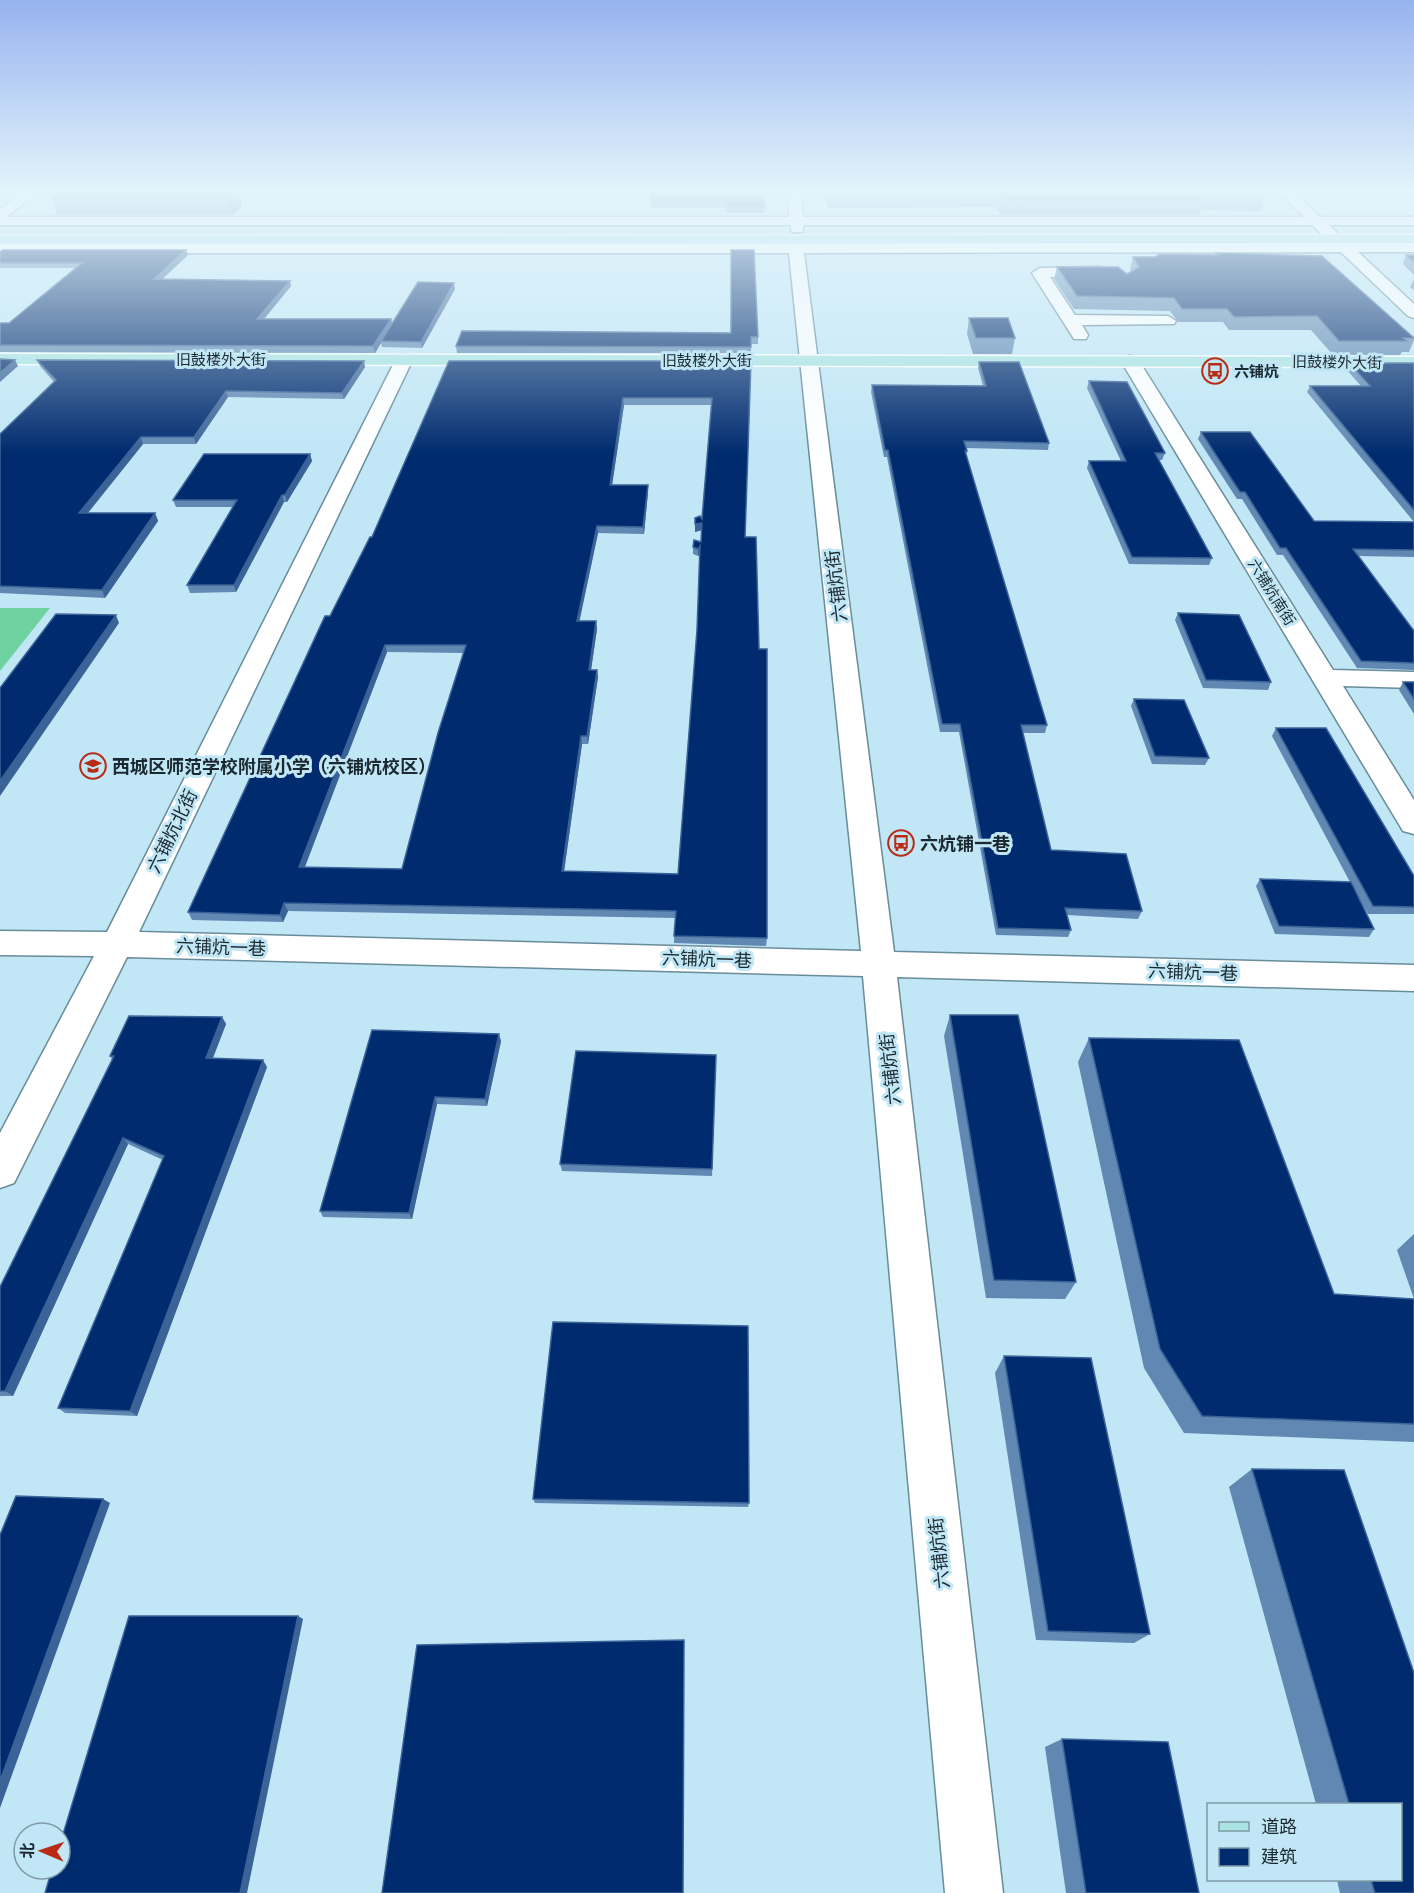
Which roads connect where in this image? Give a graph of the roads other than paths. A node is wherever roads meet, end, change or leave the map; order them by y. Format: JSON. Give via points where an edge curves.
{"nodes":[{"id":1,"x":800,"y":277,"type":"edge"},
{"id":2,"x":1043,"y":277,"type":"edge"},
{"id":3,"x":1376,"y":277,"type":"edge"},
{"id":4,"x":1414,"y":313,"type":"edge"},
{"id":5,"x":1168,"y":321,"type":"dead end"},
{"id":6,"x":0,"y":359,"type":"edge"},
{"id":7,"x":404,"y":359,"type":"junction"},
{"id":8,"x":809,"y":360,"type":"junction"},
{"id":9,"x":1130,"y":361,"type":"junction"},
{"id":10,"x":1414,"y":362,"type":"edge"},
{"id":11,"x":1325,"y":678,"type":"junction"},
{"id":12,"x":1414,"y":680,"type":"edge"},
{"id":13,"x":1414,"y":824,"type":"edge"},
{"id":14,"x":0,"y":943,"type":"edge"},
{"id":15,"x":117,"y":944,"type":"junction"},
{"id":16,"x":879,"y":964,"type":"junction"},
{"id":17,"x":1414,"y":978,"type":"edge"},
{"id":18,"x":0,"y":1172,"type":"edge"},
{"id":19,"x":974,"y":1893,"type":"edge"}],
"edges":[{"from":1,"to":8,"type":"street","name":"六铺炕街"},
{"from":2,"to":5,"type":"street","via":[[1075,327]]},
{"from":3,"to":4,"type":"street"},
{"from":6,"to":7,"type":"main road","name":"旧鼓楼外大街"},
{"from":7,"to":8,"type":"main road","name":"旧鼓楼外大街"},
{"from":7,"to":15,"type":"street","name":"六铺炕北街"},
{"from":8,"to":9,"type":"main road","name":"旧鼓楼外大街"},
{"from":8,"to":16,"type":"street","name":"六铺炕街"},
{"from":9,"to":10,"type":"main road","name":"旧鼓楼外大街"},
{"from":9,"to":11,"type":"street","name":"六铺炕南街"},
{"from":11,"to":12,"type":"street"},
{"from":11,"to":13,"type":"street","name":"六铺炕南街"},
{"from":14,"to":15,"type":"street","name":"六铺炕一巷"},
{"from":15,"to":16,"type":"street","name":"六铺炕一巷"},
{"from":15,"to":18,"type":"street","name":"六铺炕北街"},
{"from":16,"to":17,"type":"street","name":"六铺炕一巷"},
{"from":16,"to":19,"type":"street","name":"六铺炕街"}]}
